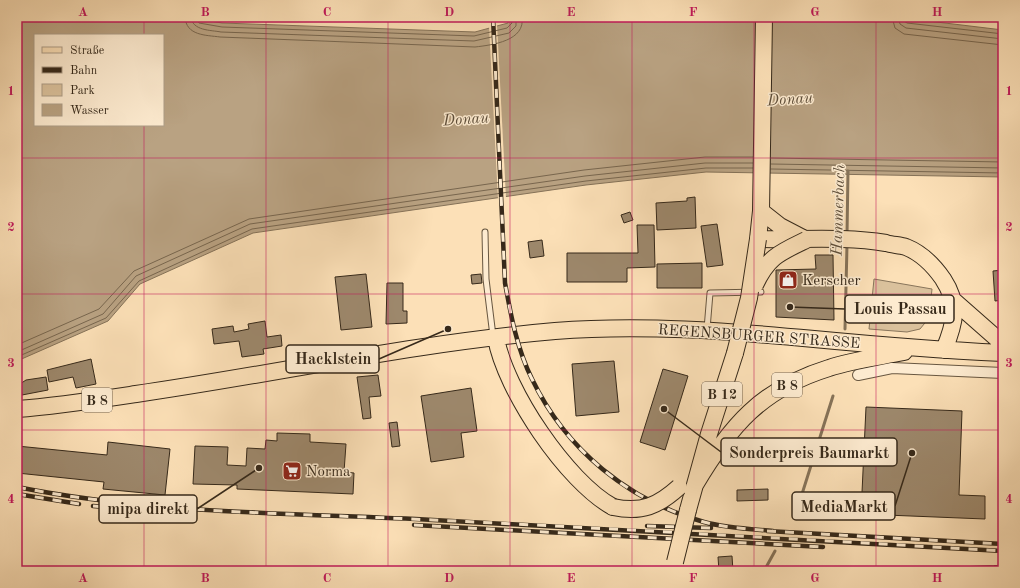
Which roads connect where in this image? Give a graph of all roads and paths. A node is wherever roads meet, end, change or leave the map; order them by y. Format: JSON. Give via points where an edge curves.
{"nodes":[{"id":1,"x":764,"y":17,"type":"edge"},
{"id":2,"x":761,"y":211,"type":"junction"},
{"id":3,"x":484,"y":232,"type":"dead end"},
{"id":4,"x":758,"y":239,"type":"junction"},
{"id":5,"x":806,"y":240,"type":"junction"},
{"id":6,"x":755,"y":295,"type":"junction"},
{"id":7,"x":953,"y":300,"type":"junction"},
{"id":8,"x":706,"y":330,"type":"junction"},
{"id":9,"x":494,"y":338,"type":"junction"},
{"id":10,"x":1003,"y":344,"type":"edge"},
{"id":11,"x":920,"y":348,"type":"junction"},
{"id":12,"x":944,"y":350,"type":"junction"},
{"id":13,"x":1003,"y":353,"type":"edge"},
{"id":14,"x":1003,"y":373,"type":"edge"},
{"id":15,"x":857,"y":377,"type":"dead end"},
{"id":16,"x":17,"y":409,"type":"edge"},
{"id":17,"x":709,"y":434,"type":"joint"},
{"id":18,"x":687,"y":486,"type":"junction"},
{"id":19,"x":674,"y":567,"type":"edge"}],
"edges":[{"from":1,"to":2,"type":"main road"},
{"from":2,"to":4,"type":"main road","number":"B 12"},
{"from":2,"to":5,"type":"main road","via":[[780,226]]},
{"from":3,"to":9,"type":"lane","via":[[486,279]]},
{"from":4,"to":5,"type":"main road"},
{"from":4,"to":6,"type":"main road","number":"B 12","bridge":true},
{"from":5,"to":6,"type":"main road","bridge":true,"via":[[779,253],[763,269]]},
{"from":5,"to":7,"type":"main road","via":[[867,240],[906,247],[926,259],[937,270]]},
{"from":6,"to":8,"type":"lane","via":[[710,293]]},
{"from":6,"to":17,"type":"main road","number":"B 12","bridge":true},
{"from":7,"to":10,"type":"main road"},
{"from":7,"to":12,"type":"main road","via":[[953,327]]},
{"from":8,"to":9,"type":"main road","name":"REGENSBURGER STRASSE","number":"B 8","via":[[618,328]]},
{"from":8,"to":11,"type":"main road","name":"REGENSBURGER STRASSE","number":"B 8"},
{"from":9,"to":16,"type":"main road","name":"REGENSBURGER STRASSE","number":"B 8","via":[[183,387],[48,407]]},
{"from":9,"to":18,"type":"main road","number":"B 8","bridge":true,"via":[[519,398],[566,467],[595,496],[613,507],[635,510],[648,507]]},
{"from":11,"to":12,"type":"main road","name":"REGENSBURGER STRASSE","number":"B 8"},
{"from":11,"to":18,"type":"main road","number":"B 8","via":[[830,367],[772,393],[737,424]]},
{"from":12,"to":13,"type":"main road","name":"REGENSBURGER STRASSE","number":"B 8"},
{"from":14,"to":15,"type":"street","name":"REGENSBURGER STRASSE","via":[[979,376],[892,368]]},
{"from":17,"to":18,"type":"main road","number":"B 8"},
{"from":18,"to":19,"type":"main road","bridge":true,"via":[[688,510]]}]}
